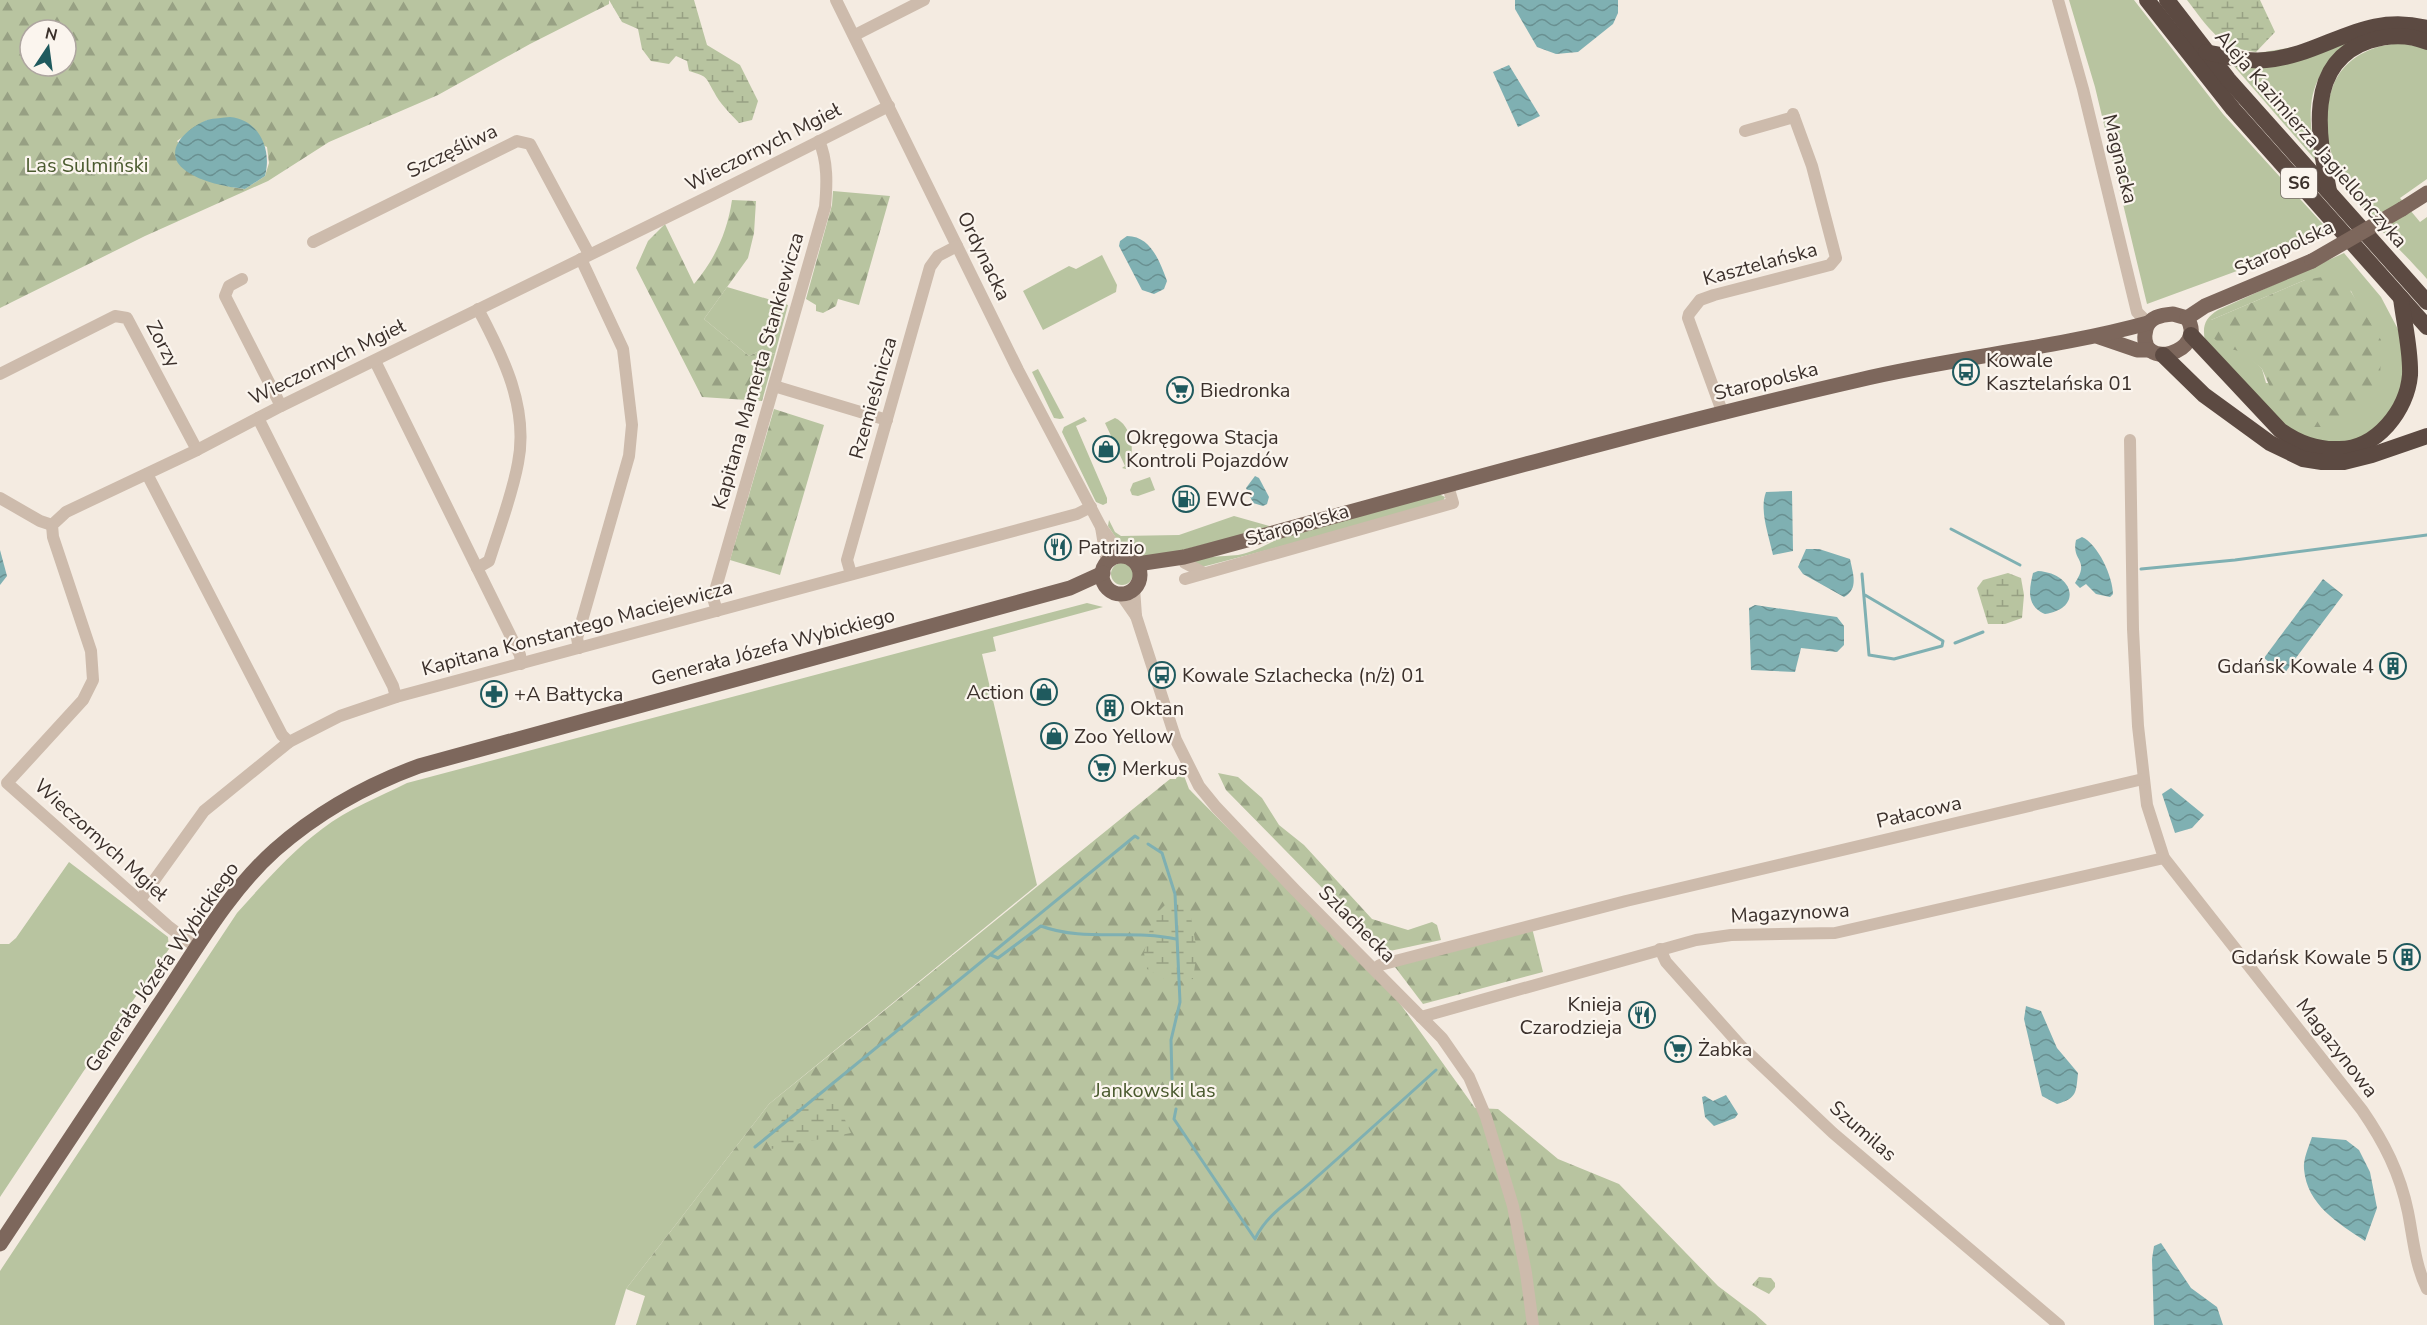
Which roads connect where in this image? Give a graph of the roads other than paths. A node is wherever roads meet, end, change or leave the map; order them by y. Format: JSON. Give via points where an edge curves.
{"nodes":[{"id":1,"x":836,"y":0,"type":"edge"},
{"id":2,"x":924,"y":0,"type":"edge"},
{"id":3,"x":2058,"y":0,"type":"edge"},
{"id":4,"x":2147,"y":0,"type":"edge"},
{"id":5,"x":2167,"y":0,"type":"edge"},
{"id":6,"x":2427,"y":28,"type":"edge"},
{"id":7,"x":855,"y":35,"type":"junction"},
{"id":8,"x":2427,"y":42,"type":"edge"},
{"id":9,"x":2206,"y":52,"type":"junction"},
{"id":10,"x":889,"y":106,"type":"junction"},
{"id":11,"x":1745,"y":131,"type":"dead end"},
{"id":12,"x":819,"y":141,"type":"junction"},
{"id":13,"x":2329,"y":192,"type":"junction"},
{"id":14,"x":2427,"y":194,"type":"edge"},
{"id":15,"x":313,"y":242,"type":"dead end"},
{"id":16,"x":957,"y":246,"type":"junction"},
{"id":17,"x":585,"y":257,"type":"junction"},
{"id":18,"x":242,"y":279,"type":"dead end"},
{"id":19,"x":2401,"y":298,"type":"junction"},
{"id":20,"x":2427,"y":302,"type":"edge"},
{"id":21,"x":478,"y":309,"type":"junction"},
{"id":22,"x":2187,"y":318,"type":"junction"},
{"id":23,"x":2148,"y":323,"type":"junction"},
{"id":24,"x":2427,"y":327,"type":"edge"},
{"id":25,"x":2191,"y":335,"type":"junction"},
{"id":26,"x":2099,"y":337,"type":"junction"},
{"id":27,"x":2156,"y":353,"type":"junction"},
{"id":28,"x":375,"y":361,"type":"junction"},
{"id":29,"x":0,"y":374,"type":"edge"},
{"id":30,"x":774,"y":386,"type":"junction"},
{"id":31,"x":281,"y":406,"type":"junction"},
{"id":32,"x":1723,"y":414,"type":"junction"},
{"id":33,"x":258,"y":418,"type":"junction"},
{"id":34,"x":887,"y":420,"type":"junction"},
{"id":35,"x":2427,"y":436,"type":"edge"},
{"id":36,"x":2130,"y":440,"type":"dead end"},
{"id":37,"x":197,"y":450,"type":"junction"},
{"id":38,"x":147,"y":474,"type":"junction"},
{"id":39,"x":1448,"y":486,"type":"junction"},
{"id":40,"x":0,"y":498,"type":"edge"},
{"id":41,"x":1091,"y":507,"type":"junction"},
{"id":42,"x":52,"y":525,"type":"junction"},
{"id":43,"x":1101,"y":527,"type":"junction"},
{"id":44,"x":1122,"y":556,"type":"joint"},
{"id":45,"x":1184,"y":557,"type":"junction"},
{"id":46,"x":477,"y":568,"type":"junction"},
{"id":47,"x":1204,"y":573,"type":"junction"},
{"id":48,"x":851,"y":574,"type":"junction"},
{"id":49,"x":1121,"y":578,"type":"junction"},
{"id":50,"x":1185,"y":579,"type":"dead end"},
{"id":51,"x":717,"y":611,"type":"junction"},
{"id":52,"x":579,"y":648,"type":"junction"},
{"id":53,"x":521,"y":664,"type":"junction"},
{"id":54,"x":396,"y":697,"type":"junction"},
{"id":55,"x":289,"y":742,"type":"junction"},
{"id":56,"x":2143,"y":779,"type":"junction"},
{"id":57,"x":4,"y":780,"type":"edge"},
{"id":58,"x":2164,"y":858,"type":"junction"},
{"id":59,"x":140,"y":900,"type":"junction"},
{"id":60,"x":197,"y":948,"type":"junction"},
{"id":61,"x":1660,"y":949,"type":"junction"},
{"id":62,"x":1375,"y":969,"type":"junction"},
{"id":63,"x":1421,"y":1017,"type":"junction"},
{"id":64,"x":0,"y":1244,"type":"edge"},
{"id":65,"x":2427,"y":1289,"type":"edge"},
{"id":66,"x":1533,"y":1325,"type":"edge"},
{"id":67,"x":2059,"y":1325,"type":"edge"}],
"edges":[{"from":1,"to":7,"type":"street","name":"Ordynacka"},
{"from":2,"to":7,"type":"street"},
{"from":3,"to":23,"type":"street","name":"Magnacka","via":[[2137,312]]},
{"from":4,"to":19,"type":"highway","name":"Aleja Kazimierza Jagiellończyka","number":"S6","via":[[2221,95]]},
{"from":5,"to":9,"type":"highway","name":"Aleja Kazimierza Jagiellończyka","number":"S6"},
{"from":6,"to":9,"type":"highway","via":[[2383,23],[2268,60]]},
{"from":7,"to":10,"type":"street","name":"Ordynacka"},
{"from":8,"to":13,"type":"highway","via":[[2394,36],[2364,43],[2349,52],[2327,78],[2318,114]]},
{"from":9,"to":13,"type":"highway","name":"Aleja Kazimierza Jagiellończyka","number":"S6"},
{"from":10,"to":12,"type":"street","name":"Wieczornych Mgieł"},
{"from":10,"to":16,"type":"street","name":"Ordynacka"},
{"from":11,"to":32,"type":"street","name":"Kasztelańska","via":[[1793,116],[1812,166],[1836,258],[1830,265],[1696,303],[1688,318]]},
{"from":12,"to":17,"type":"street","name":"Wieczornych Mgieł"},
{"from":12,"to":30,"type":"street","name":"Kapitana Mamerta Stankiewicza","via":[[825,154],[825,207]]},
{"from":13,"to":20,"type":"highway","name":"Aleja Kazimierza Jagiellończyka","number":"S6"},
{"from":14,"to":22,"type":"main road","name":"Staropolska","bridge":true,"via":[[2312,261],[2205,306]]},
{"from":15,"to":17,"type":"street","name":"Szczęśliwa","via":[[518,141],[530,144]]},
{"from":16,"to":34,"type":"street","name":"Rzemieślnicza","via":[[938,256],[930,267]]},
{"from":16,"to":41,"type":"street","name":"Ordynacka"},
{"from":17,"to":21,"type":"street","name":"Wieczornych Mgieł"},
{"from":17,"to":52,"type":"street","name":"Szczęśliwa","via":[[623,349],[632,425],[629,456],[577,638]]},
{"from":18,"to":31,"type":"street","via":[[229,286],[225,296]]},
{"from":19,"to":24,"type":"highway","name":"Aleja Kazimierza Jagiellończyka","number":"S6"},
{"from":19,"to":25,"type":"highway","via":[[2409,363],[2404,399],[2388,425],[2368,440],[2342,450],[2314,447],[2280,430]]},
{"from":21,"to":28,"type":"street","name":"Wieczornych Mgieł"},
{"from":21,"to":46,"type":"street","via":[[507,367],[520,442],[516,474],[489,561]]},
{"from":22,"to":23,"type":"main road","via":[[2173,314],[2153,318]]},
{"from":22,"to":25,"type":"main road"},
{"from":23,"to":26,"type":"main road","name":"Staropolska"},
{"from":23,"to":27,"type":"main road","via":[[2145,337]]},
{"from":25,"to":27,"type":"main road","via":[[2176,352]]},
{"from":26,"to":27,"type":"main road","name":"Staropolska"},
{"from":26,"to":32,"type":"main road","name":"Staropolska","via":[[1894,372]]},
{"from":27,"to":35,"type":"highway","via":[[2204,395],[2270,443],[2303,459],[2344,462]]},
{"from":28,"to":31,"type":"street","name":"Wieczornych Mgieł"},
{"from":28,"to":46,"type":"street"},
{"from":29,"to":37,"type":"street","name":"Zorzy","via":[[115,316],[127,318]]},
{"from":30,"to":34,"type":"street"},
{"from":30,"to":51,"type":"street","name":"Kapitana Mamerta Stankiewicza","via":[[713,598]]},
{"from":31,"to":33,"type":"street","name":"Wieczornych Mgieł"},
{"from":32,"to":39,"type":"main road","name":"Staropolska"},
{"from":33,"to":37,"type":"street","name":"Wieczornych Mgieł"},
{"from":33,"to":54,"type":"street"},
{"from":34,"to":48,"type":"street","name":"Rzemieślnicza","via":[[847,560]]},
{"from":36,"to":56,"type":"street","via":[[2133,629]]},
{"from":37,"to":38,"type":"street","name":"Wieczornych Mgieł"},
{"from":38,"to":42,"type":"street","name":"Wieczornych Mgieł","via":[[66,512]]},
{"from":38,"to":55,"type":"street"},
{"from":39,"to":45,"type":"main road","name":"Staropolska"},
{"from":39,"to":47,"type":"street","name":"Staropolska","via":[[1454,503]]},
{"from":40,"to":42,"type":"street"},
{"from":41,"to":43,"type":"street","name":"Ordynacka"},
{"from":41,"to":48,"type":"street","name":"Kapitana Konstantego Maciejewicza"},
{"from":42,"to":57,"type":"street","name":"Wieczornych Mgieł","via":[[91,651],[93,680],[83,700]]},
{"from":43,"to":44,"type":"street","name":"Ordynacka"},
{"from":43,"to":49,"type":"street","name":"Ordynacka","via":[[1102,542]]},
{"from":44,"to":49,"type":"main road","via":[[1133,560]]},
{"from":45,"to":47,"type":"street","via":[[1185,563]]},
{"from":45,"to":49,"type":"main road","name":"Staropolska"},
{"from":46,"to":53,"type":"street"},
{"from":47,"to":50,"type":"street","name":"Staropolska"},
{"from":48,"to":51,"type":"street","name":"Kapitana Konstantego Maciejewicza"},
{"from":49,"to":60,"type":"main road","name":"Generała Józefa Wybickiego","via":[[1070,588],[482,748],[389,777],[344,800],[275,850],[240,888]]},
{"from":49,"to":62,"type":"street","name":"Szlachecka","via":[[1176,740],[1199,786]]},
{"from":51,"to":52,"type":"street","name":"Kapitana Konstantego Maciejewicza"},
{"from":52,"to":53,"type":"street","name":"Kapitana Konstantego Maciejewicza"},
{"from":53,"to":54,"type":"street","name":"Kapitana Konstantego Maciejewicza"},
{"from":54,"to":55,"type":"street","name":"Kapitana Konstantego Maciejewicza","via":[[340,716]]},
{"from":55,"to":59,"type":"street","name":"Kapitana Konstantego Maciejewicza","via":[[204,811]]},
{"from":56,"to":58,"type":"street","name":"Magazynowa"},
{"from":56,"to":62,"type":"street","name":"Pałacowa","via":[[1626,901],[1477,938]]},
{"from":57,"to":59,"type":"street","name":"Wieczornych Mgieł"},
{"from":58,"to":61,"type":"street","name":"Magazynowa","via":[[1835,933],[1731,935]]},
{"from":58,"to":65,"type":"street","name":"Magazynowa","via":[[2379,1135],[2401,1182]]},
{"from":59,"to":60,"type":"street","name":"Wieczornych Mgieł"},
{"from":60,"to":64,"type":"main road","name":"Generała Józefa Wybickiego"},
{"from":61,"to":63,"type":"street","name":"Magazynowa"},
{"from":61,"to":67,"type":"street","name":"Szumilas","via":[[1666,962],[1740,1045],[1839,1137]]},
{"from":62,"to":63,"type":"street","name":"Szlachecka"},
{"from":63,"to":66,"type":"street","name":"Szlachecka","via":[[1459,1060],[1480,1102],[1513,1206]]}]}
